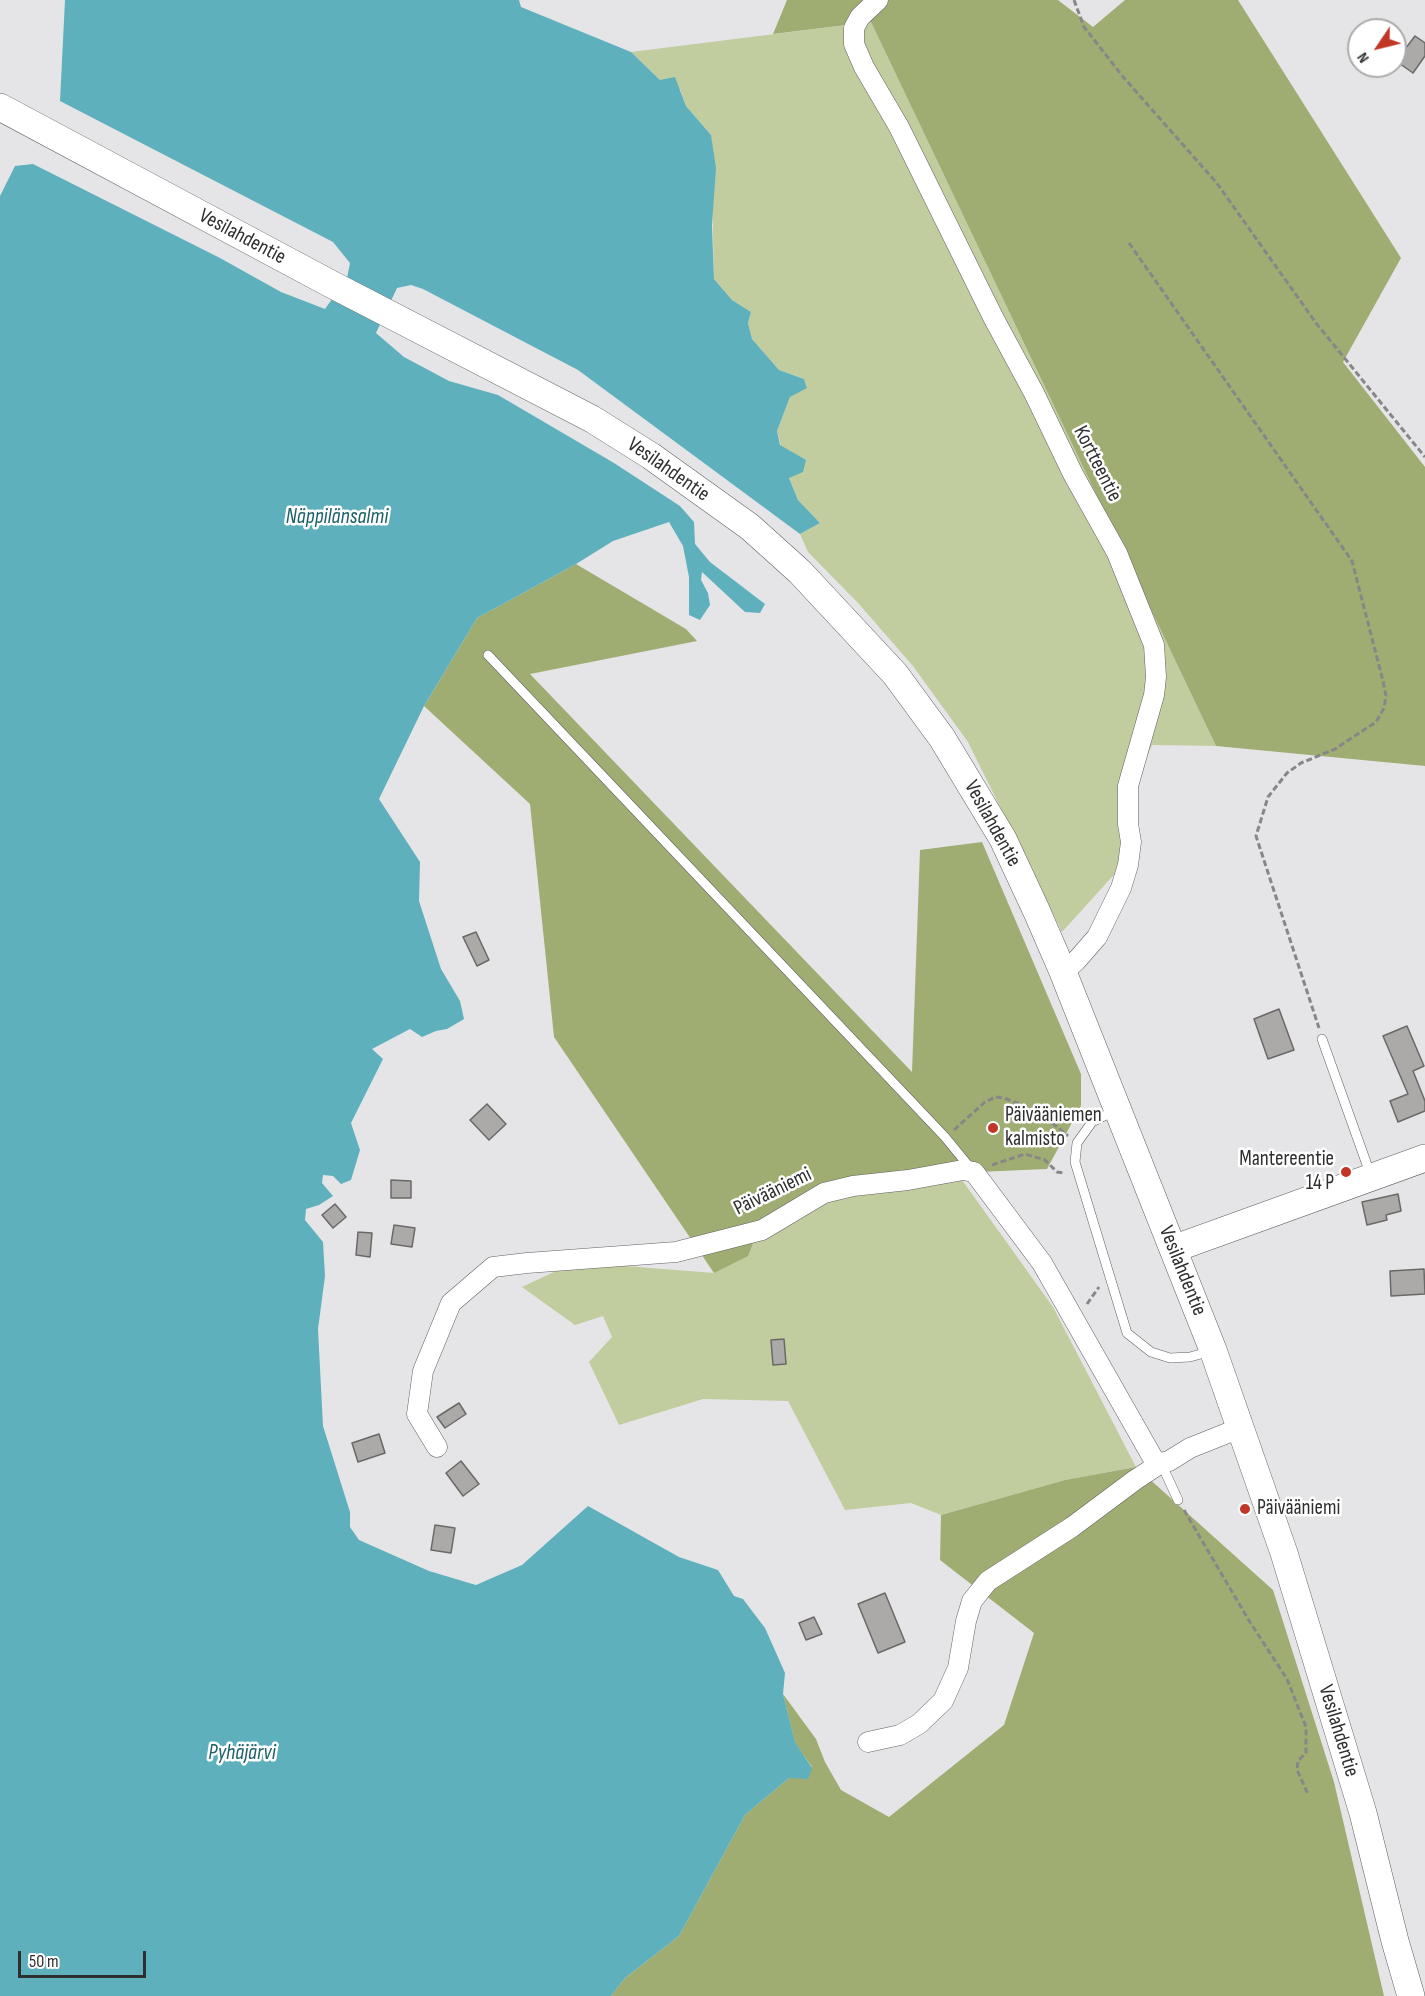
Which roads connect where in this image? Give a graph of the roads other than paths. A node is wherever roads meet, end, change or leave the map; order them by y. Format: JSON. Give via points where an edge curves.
{"nodes":[{"id":1,"x":878,"y":0,"type":"edge"},
{"id":2,"x":0,"y":107,"type":"edge"},
{"id":3,"x":488,"y":655,"type":"dead end"},
{"id":4,"x":1064,"y":972,"type":"junction"},
{"id":5,"x":1322,"y":1039,"type":"road end"},
{"id":6,"x":1118,"y":1108,"type":"junction"},
{"id":7,"x":1425,"y":1158,"type":"edge"},
{"id":8,"x":974,"y":1172,"type":"junction"},
{"id":9,"x":1372,"y":1178,"type":"junction"},
{"id":10,"x":1173,"y":1249,"type":"junction"},
{"id":11,"x":1213,"y":1350,"type":"junction"},
{"id":12,"x":1240,"y":1428,"type":"junction"},
{"id":13,"x":437,"y":1448,"type":"dead end"},
{"id":14,"x":1161,"y":1463,"type":"junction"},
{"id":15,"x":1178,"y":1500,"type":"road end"},
{"id":16,"x":868,"y":1742,"type":"dead end"},
{"id":17,"x":1411,"y":1996,"type":"edge"}],
"edges":[{"from":1,"to":4,"type":"street","name":"Kortteentie","via":[[854,28],[854,44],[1117,553],[1154,645],[1154,695],[1128,786],[1128,865],[1097,937]]},
{"from":2,"to":4,"type":"main road","name":"Vesilahdentie","via":[[592,419],[750,526],[800,572],[895,674],[942,738],[1003,839]]},
{"from":3,"to":8,"type":"lane"},
{"from":4,"to":6,"type":"main road","name":"Vesilahdentie"},
{"from":5,"to":9,"type":"lane"},
{"from":6,"to":10,"type":"main road","name":"Vesilahdentie"},
{"from":6,"to":11,"type":"lane","via":[[1092,1122],[1077,1143],[1075,1162],[1127,1333],[1151,1352],[1170,1358]]},
{"from":7,"to":9,"type":"main road"},
{"from":8,"to":13,"type":"street","name":"Päivääniemi","via":[[963,1170],[824,1193],[762,1230],[676,1252],[493,1268],[452,1303],[423,1371],[417,1414]]},
{"from":8,"to":14,"type":"street","via":[[1042,1263],[1154,1460]]},
{"from":9,"to":10,"type":"main road"},
{"from":10,"to":11,"type":"main road","name":"Vesilahdentie"},
{"from":11,"to":12,"type":"main road","name":"Vesilahdentie"},
{"from":12,"to":14,"type":"street"},
{"from":12,"to":17,"type":"main road","name":"Vesilahdentie","via":[[1284,1553],[1363,1813]]},
{"from":14,"to":15,"type":"lane"},
{"from":14,"to":16,"type":"street","via":[[988,1581],[972,1601],[958,1668],[943,1701],[919,1724],[900,1735]]}]}
